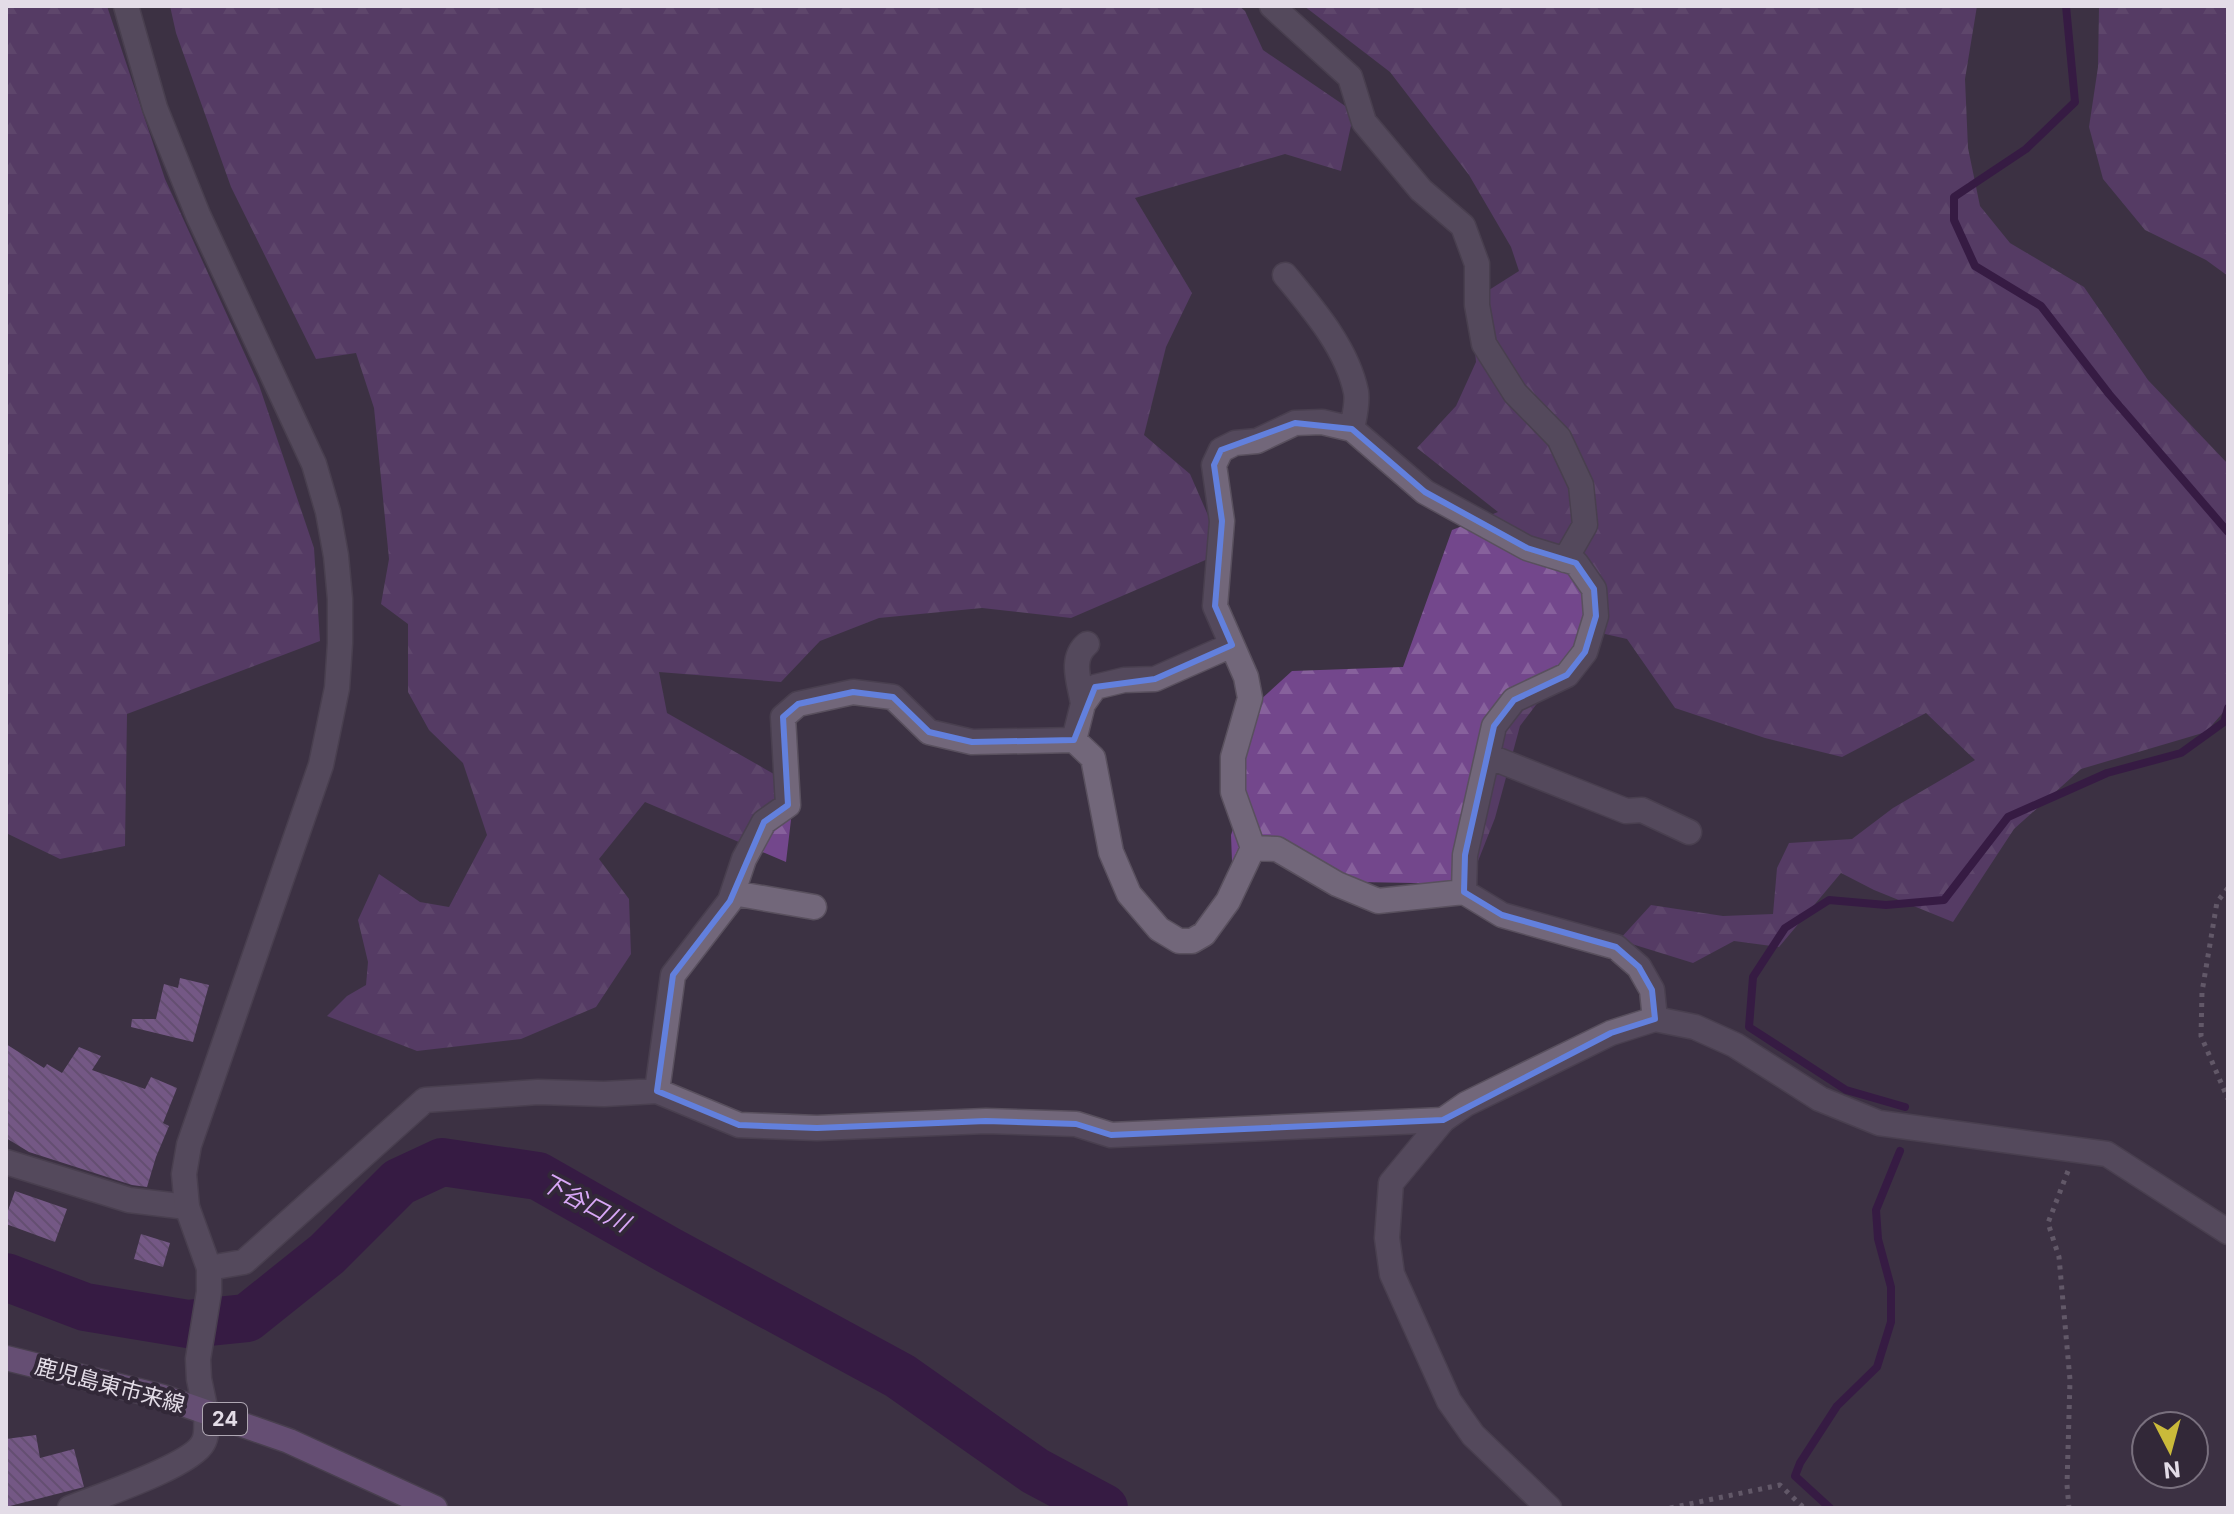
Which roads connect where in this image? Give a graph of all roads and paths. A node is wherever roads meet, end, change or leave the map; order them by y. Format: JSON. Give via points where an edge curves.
{"nodes":[{"id":1,"x":126,"y":6,"type":"edge"},
{"id":2,"x":1272,"y":6,"type":"edge"},
{"id":3,"x":1285,"y":275,"type":"dead end"},
{"id":4,"x":1352,"y":429,"type":"junction"},
{"id":5,"x":1565,"y":560,"type":"junction"},
{"id":6,"x":1087,"y":644,"type":"dead end"},
{"id":7,"x":1232,"y":645,"type":"junction"},
{"id":8,"x":1083,"y":704,"type":"junction"},
{"id":9,"x":1074,"y":740,"type":"junction"},
{"id":10,"x":1488,"y":756,"type":"junction"},
{"id":11,"x":1689,"y":832,"type":"dead end"},
{"id":12,"x":1253,"y":848,"type":"junction"},
{"id":13,"x":2228,"y":888,"type":"edge"},
{"id":14,"x":1464,"y":892,"type":"junction"},
{"id":15,"x":733,"y":893,"type":"junction"},
{"id":16,"x":814,"y":907,"type":"dead end"},
{"id":17,"x":1655,"y":1019,"type":"junction"},
{"id":18,"x":657,"y":1091,"type":"junction"},
{"id":19,"x":2228,"y":1099,"type":"edge"},
{"id":20,"x":1443,"y":1120,"type":"junction"},
{"id":21,"x":2077,"y":1149,"type":"junction"},
{"id":22,"x":6,"y":1162,"type":"edge"},
{"id":23,"x":187,"y":1207,"type":"junction"},
{"id":24,"x":2228,"y":1232,"type":"edge"},
{"id":25,"x":209,"y":1280,"type":"junction"},
{"id":26,"x":6,"y":1358,"type":"edge"},
{"id":27,"x":206,"y":1412,"type":"junction"},
{"id":28,"x":70,"y":1508,"type":"edge"},
{"id":29,"x":435,"y":1508,"type":"edge"},
{"id":30,"x":1549,"y":1508,"type":"edge"},
{"id":31,"x":1670,"y":1508,"type":"edge"},
{"id":32,"x":1804,"y":1508,"type":"edge"},
{"id":33,"x":2069,"y":1508,"type":"edge"}],
"edges":[{"from":1,"to":23,"type":"street","via":[[155,108],[198,215],[314,464],[328,512],[340,599],[337,688],[321,765],[189,1145],[184,1174]]},
{"from":2,"to":5,"type":"street","via":[[1350,77],[1364,122],[1421,190],[1463,226],[1477,264],[1484,344],[1515,393],[1559,438],[1581,485],[1585,525]]},
{"from":3,"to":4,"type":"street","via":[[1346,362],[1357,395]]},
{"from":4,"to":5,"type":"street","via":[[1425,492],[1527,548]]},
{"from":4,"to":7,"type":"street","via":[[1295,423],[1221,450],[1214,465],[1222,521],[1215,606]]},
{"from":5,"to":10,"type":"street","via":[[1576,563],[1594,589],[1596,616],[1585,652],[1567,675],[1514,700],[1494,726]]},
{"from":6,"to":8,"type":"street","via":[[1076,662]]},
{"from":7,"to":8,"type":"street","via":[[1155,679],[1095,687]]},
{"from":7,"to":12,"type":"street","via":[[1250,698],[1233,757],[1233,792]]},
{"from":8,"to":9,"type":"street"},
{"from":9,"to":12,"type":"street","via":[[1093,758],[1111,852],[1129,894],[1159,929],[1179,941],[1204,934],[1228,901]]},
{"from":9,"to":15,"type":"street","via":[[972,742],[929,732],[893,697],[880,695],[853,692],[798,704],[783,717],[788,805],[764,822]]},
{"from":10,"to":11,"type":"street"},
{"from":10,"to":14,"type":"street","via":[[1465,855]]},
{"from":12,"to":14,"type":"street","via":[[1277,849],[1378,901]]},
{"from":13,"to":19,"type":"path","via":[[2217,902],[2202,992],[2201,1036]]},
{"from":14,"to":17,"type":"street","via":[[1502,915],[1616,947],[1639,967],[1652,990]]},
{"from":15,"to":16,"type":"street"},
{"from":15,"to":18,"type":"street","via":[[673,975]]},
{"from":17,"to":20,"type":"street","via":[[1611,1033]]},
{"from":17,"to":21,"type":"street","via":[[1695,1027],[1735,1045],[1820,1099],[1879,1123]]},
{"from":18,"to":20,"type":"street","via":[[739,1125],[817,1128],[986,1121],[1076,1124],[1111,1135]]},
{"from":18,"to":25,"type":"street","via":[[425,1100],[244,1262]]},
{"from":20,"to":30,"type":"street","via":[[1391,1183],[1387,1238],[1392,1274],[1449,1401],[1473,1435]]},
{"from":21,"to":24,"type":"street","via":[[2107,1154]]},
{"from":21,"to":33,"type":"path","via":[[2048,1223],[2059,1257],[2070,1380]]},
{"from":22,"to":23,"type":"street","via":[[129,1200]]},
{"from":23,"to":25,"type":"street"},
{"from":25,"to":27,"type":"street","via":[[198,1359]]},
{"from":26,"to":27,"type":"main road","name":"鹿児島東市来線","number":"24"},
{"from":27,"to":28,"type":"street","via":[[205,1441],[196,1452]]},
{"from":27,"to":29,"type":"main road","name":"鹿児島東市来線","number":"24","via":[[289,1441]]},
{"from":31,"to":32,"type":"path","via":[[1780,1485]]}]}
